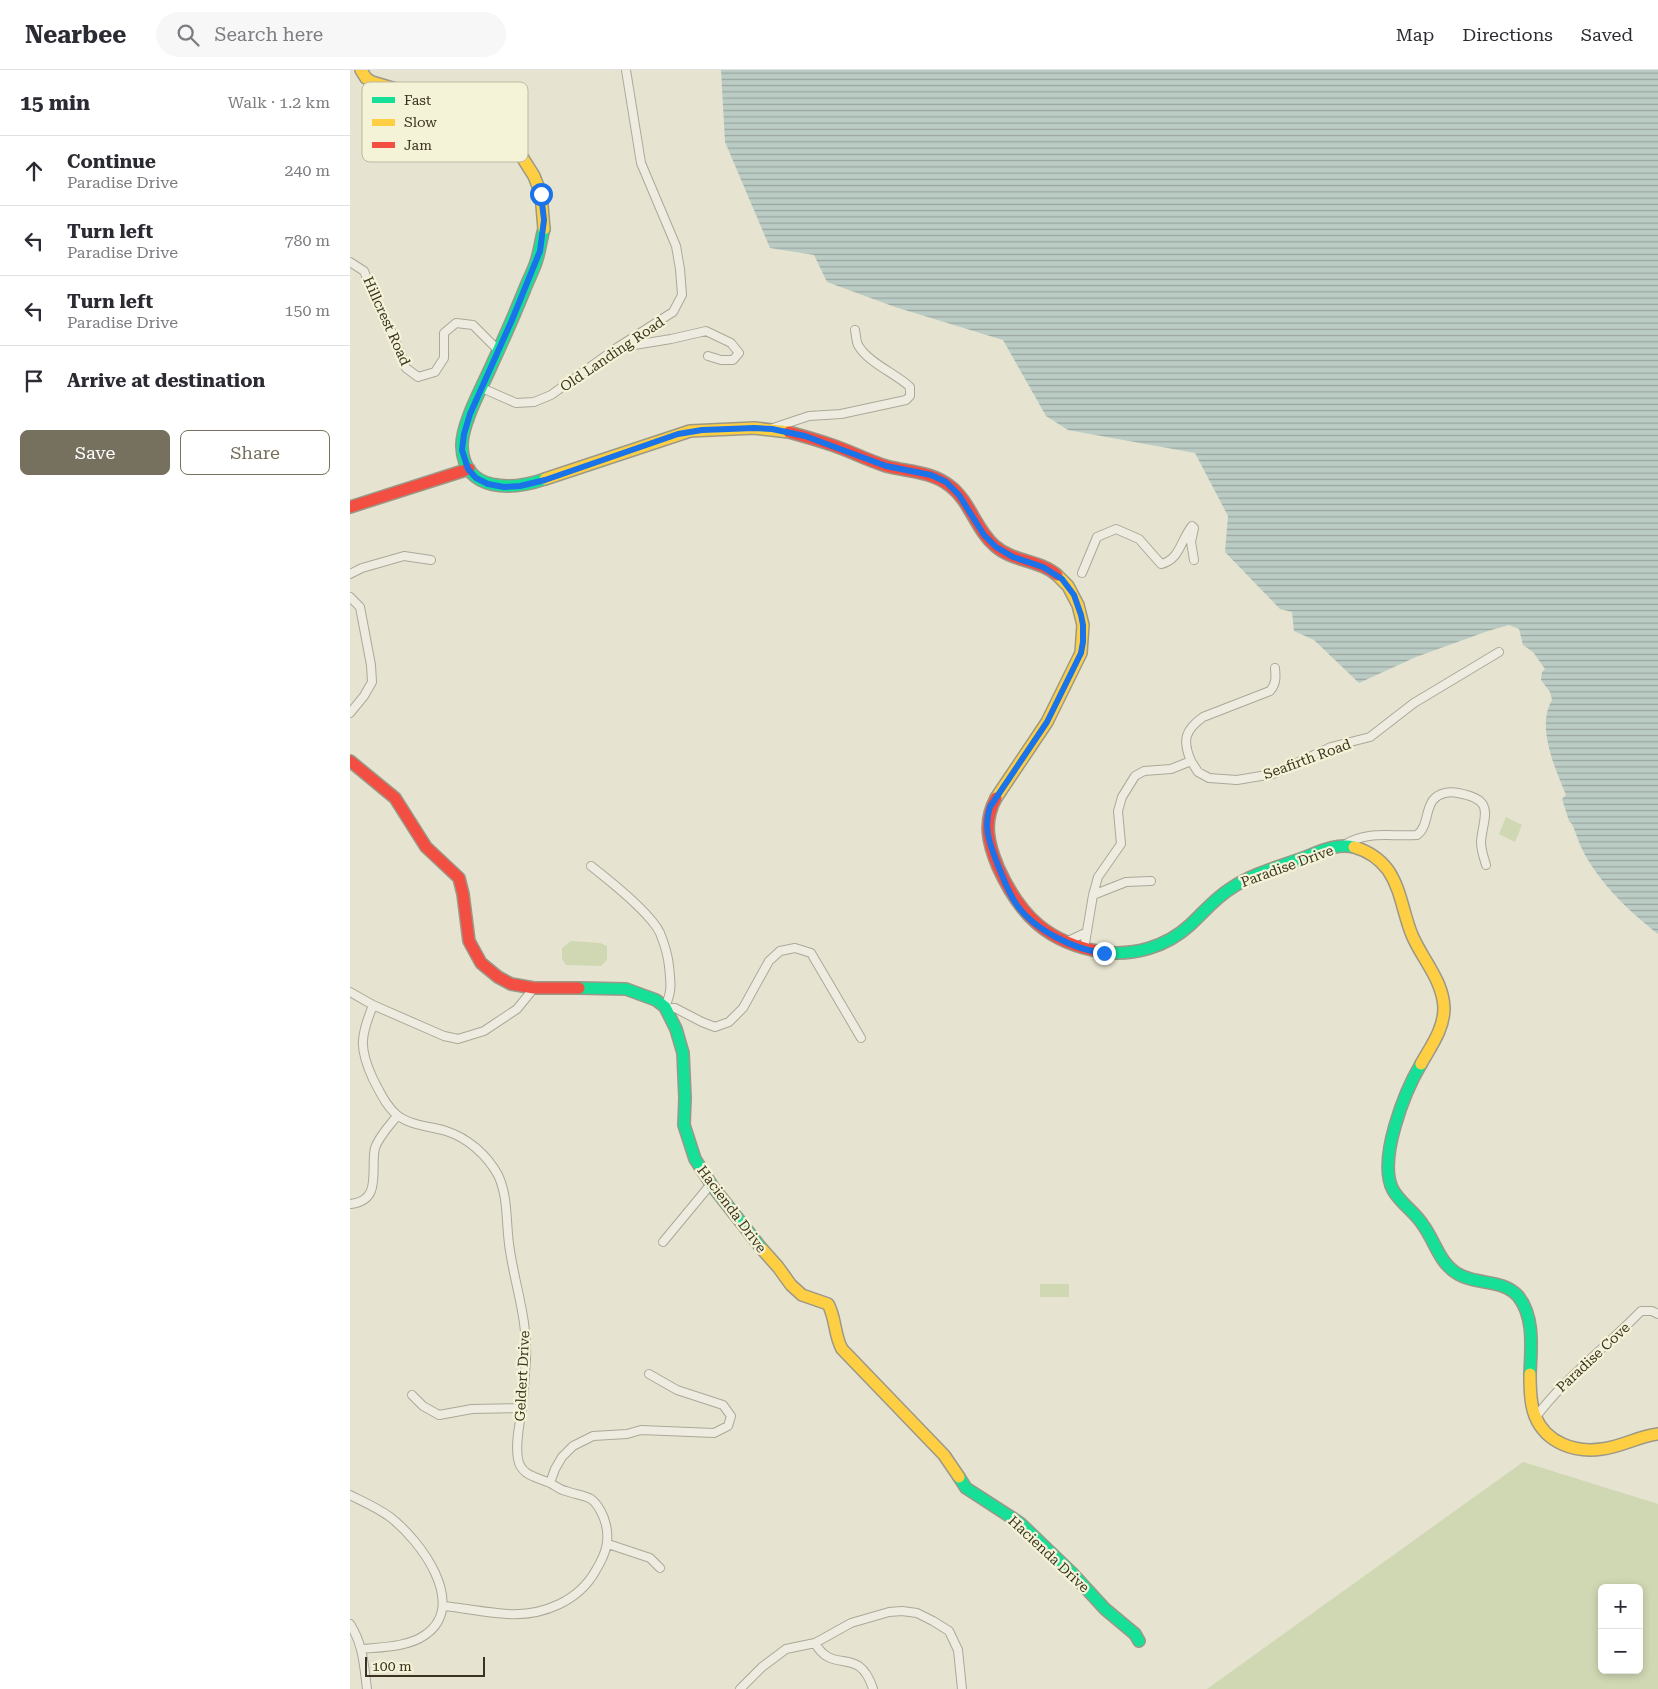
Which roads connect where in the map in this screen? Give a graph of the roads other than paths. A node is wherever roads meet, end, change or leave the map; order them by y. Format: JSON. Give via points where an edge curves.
{"nodes":[{"id":1,"x":361,"y":70,"type":"edge"},
{"id":2,"x":626,"y":70,"type":"edge"},
{"id":3,"x":372,"y":82,"type":"edge"},
{"id":4,"x":525,"y":162,"type":"edge"},
{"id":5,"x":350,"y":262,"type":"edge"},
{"id":6,"x":855,"y":330,"type":"dead end"},
{"id":7,"x":618,"y":347,"type":"junction"},
{"id":8,"x":499,"y":351,"type":"junction"},
{"id":9,"x":708,"y":356,"type":"dead end"},
{"id":10,"x":482,"y":388,"type":"junction"},
{"id":11,"x":772,"y":429,"type":"junction"},
{"id":12,"x":468,"y":469,"type":"junction"},
{"id":13,"x":350,"y":507,"type":"edge"},
{"id":14,"x":431,"y":560,"type":"dead end"},
{"id":15,"x":1194,"y":560,"type":"dead end"},
{"id":16,"x":1082,"y":573,"type":"dead end"},
{"id":17,"x":350,"y":574,"type":"edge"},
{"id":18,"x":350,"y":597,"type":"edge"},
{"id":19,"x":1499,"y":652,"type":"dead end"},
{"id":20,"x":1275,"y":668,"type":"dead end"},
{"id":21,"x":350,"y":713,"type":"edge"},
{"id":22,"x":350,"y":761,"type":"edge"},
{"id":23,"x":1191,"y":761,"type":"junction"},
{"id":24,"x":1342,"y":846,"type":"junction"},
{"id":25,"x":1486,"y":865,"type":"dead end"},
{"id":26,"x":591,"y":866,"type":"dead end"},
{"id":27,"x":1151,"y":881,"type":"dead end"},
{"id":28,"x":1093,"y":895,"type":"junction"},
{"id":29,"x":1087,"y":932,"type":"junction"},
{"id":30,"x":1066,"y":942,"type":"junction"},
{"id":31,"x":1084,"y":949,"type":"junction"},
{"id":32,"x":534,"y":988,"type":"junction"},
{"id":33,"x":350,"y":992,"type":"edge"},
{"id":34,"x":373,"y":1005,"type":"junction"},
{"id":35,"x":665,"y":1008,"type":"junction"},
{"id":36,"x":861,"y":1038,"type":"dead end"},
{"id":37,"x":397,"y":1116,"type":"junction"},
{"id":38,"x":711,"y":1184,"type":"junction"},
{"id":39,"x":350,"y":1204,"type":"edge"},
{"id":40,"x":663,"y":1242,"type":"dead end"},
{"id":41,"x":1658,"y":1314,"type":"edge"},
{"id":42,"x":649,"y":1374,"type":"dead end"},
{"id":43,"x":412,"y":1396,"type":"dead end"},
{"id":44,"x":522,"y":1408,"type":"junction"},
{"id":45,"x":1534,"y":1418,"type":"junction"},
{"id":46,"x":1658,"y":1434,"type":"edge"},
{"id":47,"x":550,"y":1483,"type":"junction"},
{"id":48,"x":350,"y":1495,"type":"edge"},
{"id":49,"x":608,"y":1544,"type":"junction"},
{"id":50,"x":660,"y":1568,"type":"dead end"},
{"id":51,"x":443,"y":1606,"type":"junction"},
{"id":52,"x":350,"y":1624,"type":"edge"},
{"id":53,"x":1138,"y":1641,"type":"dead end"},
{"id":54,"x":815,"y":1643,"type":"junction"},
{"id":55,"x":362,"y":1649,"type":"junction"},
{"id":56,"x":367,"y":1689,"type":"edge"},
{"id":57,"x":740,"y":1689,"type":"edge"},
{"id":58,"x":873,"y":1689,"type":"edge"},
{"id":59,"x":962,"y":1689,"type":"edge"}],
"edges":[{"from":1,"to":3,"type":"street"},
{"from":2,"to":7,"type":"street","name":"Old Landing Road","via":[[641,163],[676,246],[682,295],[673,312]]},
{"from":4,"to":8,"type":"street","via":[[534,176],[543,203],[542,243]]},
{"from":5,"to":8,"type":"street","name":"Hillcrest Road","via":[[364,271],[406,368],[418,377],[435,372],[444,358],[444,333],[456,323],[473,325]]},
{"from":6,"to":11,"type":"street","via":[[858,345],[883,369],[906,383],[910,387],[910,396],[906,400],[841,414],[809,416]]},
{"from":7,"to":9,"type":"street","via":[[706,331],[731,343],[739,353],[733,360]]},
{"from":7,"to":10,"type":"street","name":"Old Landing Road","via":[[551,395],[534,402],[516,403]]},
{"from":8,"to":10,"type":"street"},
{"from":10,"to":12,"type":"street","via":[[463,438],[463,454]]},
{"from":11,"to":12,"type":"street","name":"Paradise Drive","via":[[690,431],[520,486],[488,484]]},
{"from":11,"to":30,"type":"street","name":"Paradise Drive","via":[[805,436],[886,466],[939,478],[959,495],[984,535],[996,547],[1054,573],[1071,590],[1083,625],[1081,653],[1047,722],[990,807],[986,820],[991,847],[1017,905],[1040,926]]},
{"from":12,"to":13,"type":"street"},
{"from":14,"to":17,"type":"street","via":[[404,556]]},
{"from":15,"to":16,"type":"street","via":[[1192,526],[1177,554],[1161,564],[1139,539],[1116,529],[1097,537]]},
{"from":18,"to":21,"type":"street","via":[[360,607],[372,682]]},
{"from":19,"to":23,"type":"street","name":"Seafirth Road","via":[[1414,702],[1370,737],[1331,747],[1273,774],[1237,780],[1209,778],[1198,772]]},
{"from":20,"to":23,"type":"street","via":[[1276,679],[1270,691],[1194,724],[1184,743]]},
{"from":22,"to":32,"type":"street","via":[[395,798],[426,847],[459,878],[470,941],[481,963],[511,984]]},
{"from":23,"to":28,"type":"street","via":[[1171,769],[1135,776],[1122,797],[1118,811],[1121,844],[1098,877]]},
{"from":24,"to":25,"type":"street","via":[[1353,839],[1371,835],[1417,835],[1433,800],[1445,793],[1458,793],[1477,800],[1485,808],[1481,843]]},
{"from":24,"to":31,"type":"street","name":"Paradise Drive","via":[[1240,882],[1219,897],[1184,931],[1158,945],[1121,953]]},
{"from":24,"to":45,"type":"street","name":"Paradise Drive","via":[[1369,852],[1390,874],[1413,938],[1438,983],[1444,1002],[1440,1030],[1413,1078],[1402,1107],[1388,1160],[1392,1188],[1425,1227],[1450,1269],[1468,1279],[1509,1288],[1521,1300],[1531,1327],[1530,1400]]},
{"from":26,"to":35,"type":"street","via":[[648,917],[660,932],[671,980],[671,994]]},
{"from":27,"to":28,"type":"street","via":[[1126,882]]},
{"from":28,"to":29,"type":"street"},
{"from":29,"to":30,"type":"street"},
{"from":29,"to":31,"type":"street"},
{"from":30,"to":31,"type":"street","name":"Paradise Drive"},
{"from":32,"to":34,"type":"street","via":[[517,1009],[484,1032],[458,1039]]},
{"from":32,"to":35,"type":"street","via":[[626,989],[656,1000]]},
{"from":33,"to":34,"type":"street"},
{"from":34,"to":37,"type":"street","via":[[364,1028],[362,1050],[386,1104]]},
{"from":35,"to":36,"type":"street","via":[[675,1008],[715,1027],[729,1022],[744,1008],[769,961],[780,951],[795,948],[811,953]]},
{"from":35,"to":38,"type":"street","name":"Hacienda Drive","via":[[676,1028],[683,1053],[684,1125],[695,1159]]},
{"from":37,"to":39,"type":"street","via":[[376,1146],[374,1186],[358,1203]]},
{"from":37,"to":44,"type":"street","name":"Geldert Drive","via":[[461,1137],[485,1156],[498,1175],[505,1200],[509,1245],[526,1332]]},
{"from":38,"to":40,"type":"street"},
{"from":38,"to":53,"type":"street","name":"Hacienda Drive","via":[[791,1285],[802,1295],[828,1304],[834,1316],[836,1341],[944,1455],[966,1488],[1020,1523],[1105,1609],[1135,1634]]},
{"from":41,"to":45,"type":"street","name":"Paradise Cove","via":[[1641,1311],[1560,1388]]},
{"from":42,"to":47,"type":"street","via":[[677,1390],[723,1405],[730,1416],[728,1426],[714,1433],[641,1430],[593,1436],[573,1446],[562,1457]]},
{"from":43,"to":44,"type":"street","via":[[439,1415],[472,1409]]},
{"from":44,"to":47,"type":"street","name":"Geldert Drive","via":[[518,1460],[524,1472]]},
{"from":45,"to":46,"type":"street","via":[[1558,1442],[1585,1450],[1609,1448]]},
{"from":47,"to":49,"type":"street","name":"Geldert Drive","via":[[592,1499],[606,1523]]},
{"from":48,"to":51,"type":"street","via":[[391,1518],[424,1552],[441,1590]]},
{"from":49,"to":50,"type":"street","via":[[650,1558]]},
{"from":49,"to":51,"type":"street","via":[[593,1575],[575,1594],[553,1608],[508,1614]]},
{"from":51,"to":55,"type":"street","via":[[434,1628],[419,1639]]},
{"from":52,"to":55,"type":"street"},
{"from":54,"to":57,"type":"street","via":[[782,1652]]},
{"from":54,"to":58,"type":"street","via":[[832,1659],[860,1666],[869,1676]]},
{"from":54,"to":59,"type":"street","via":[[844,1626],[889,1612],[917,1613],[949,1631],[958,1650]]},
{"from":55,"to":56,"type":"street"}]}
